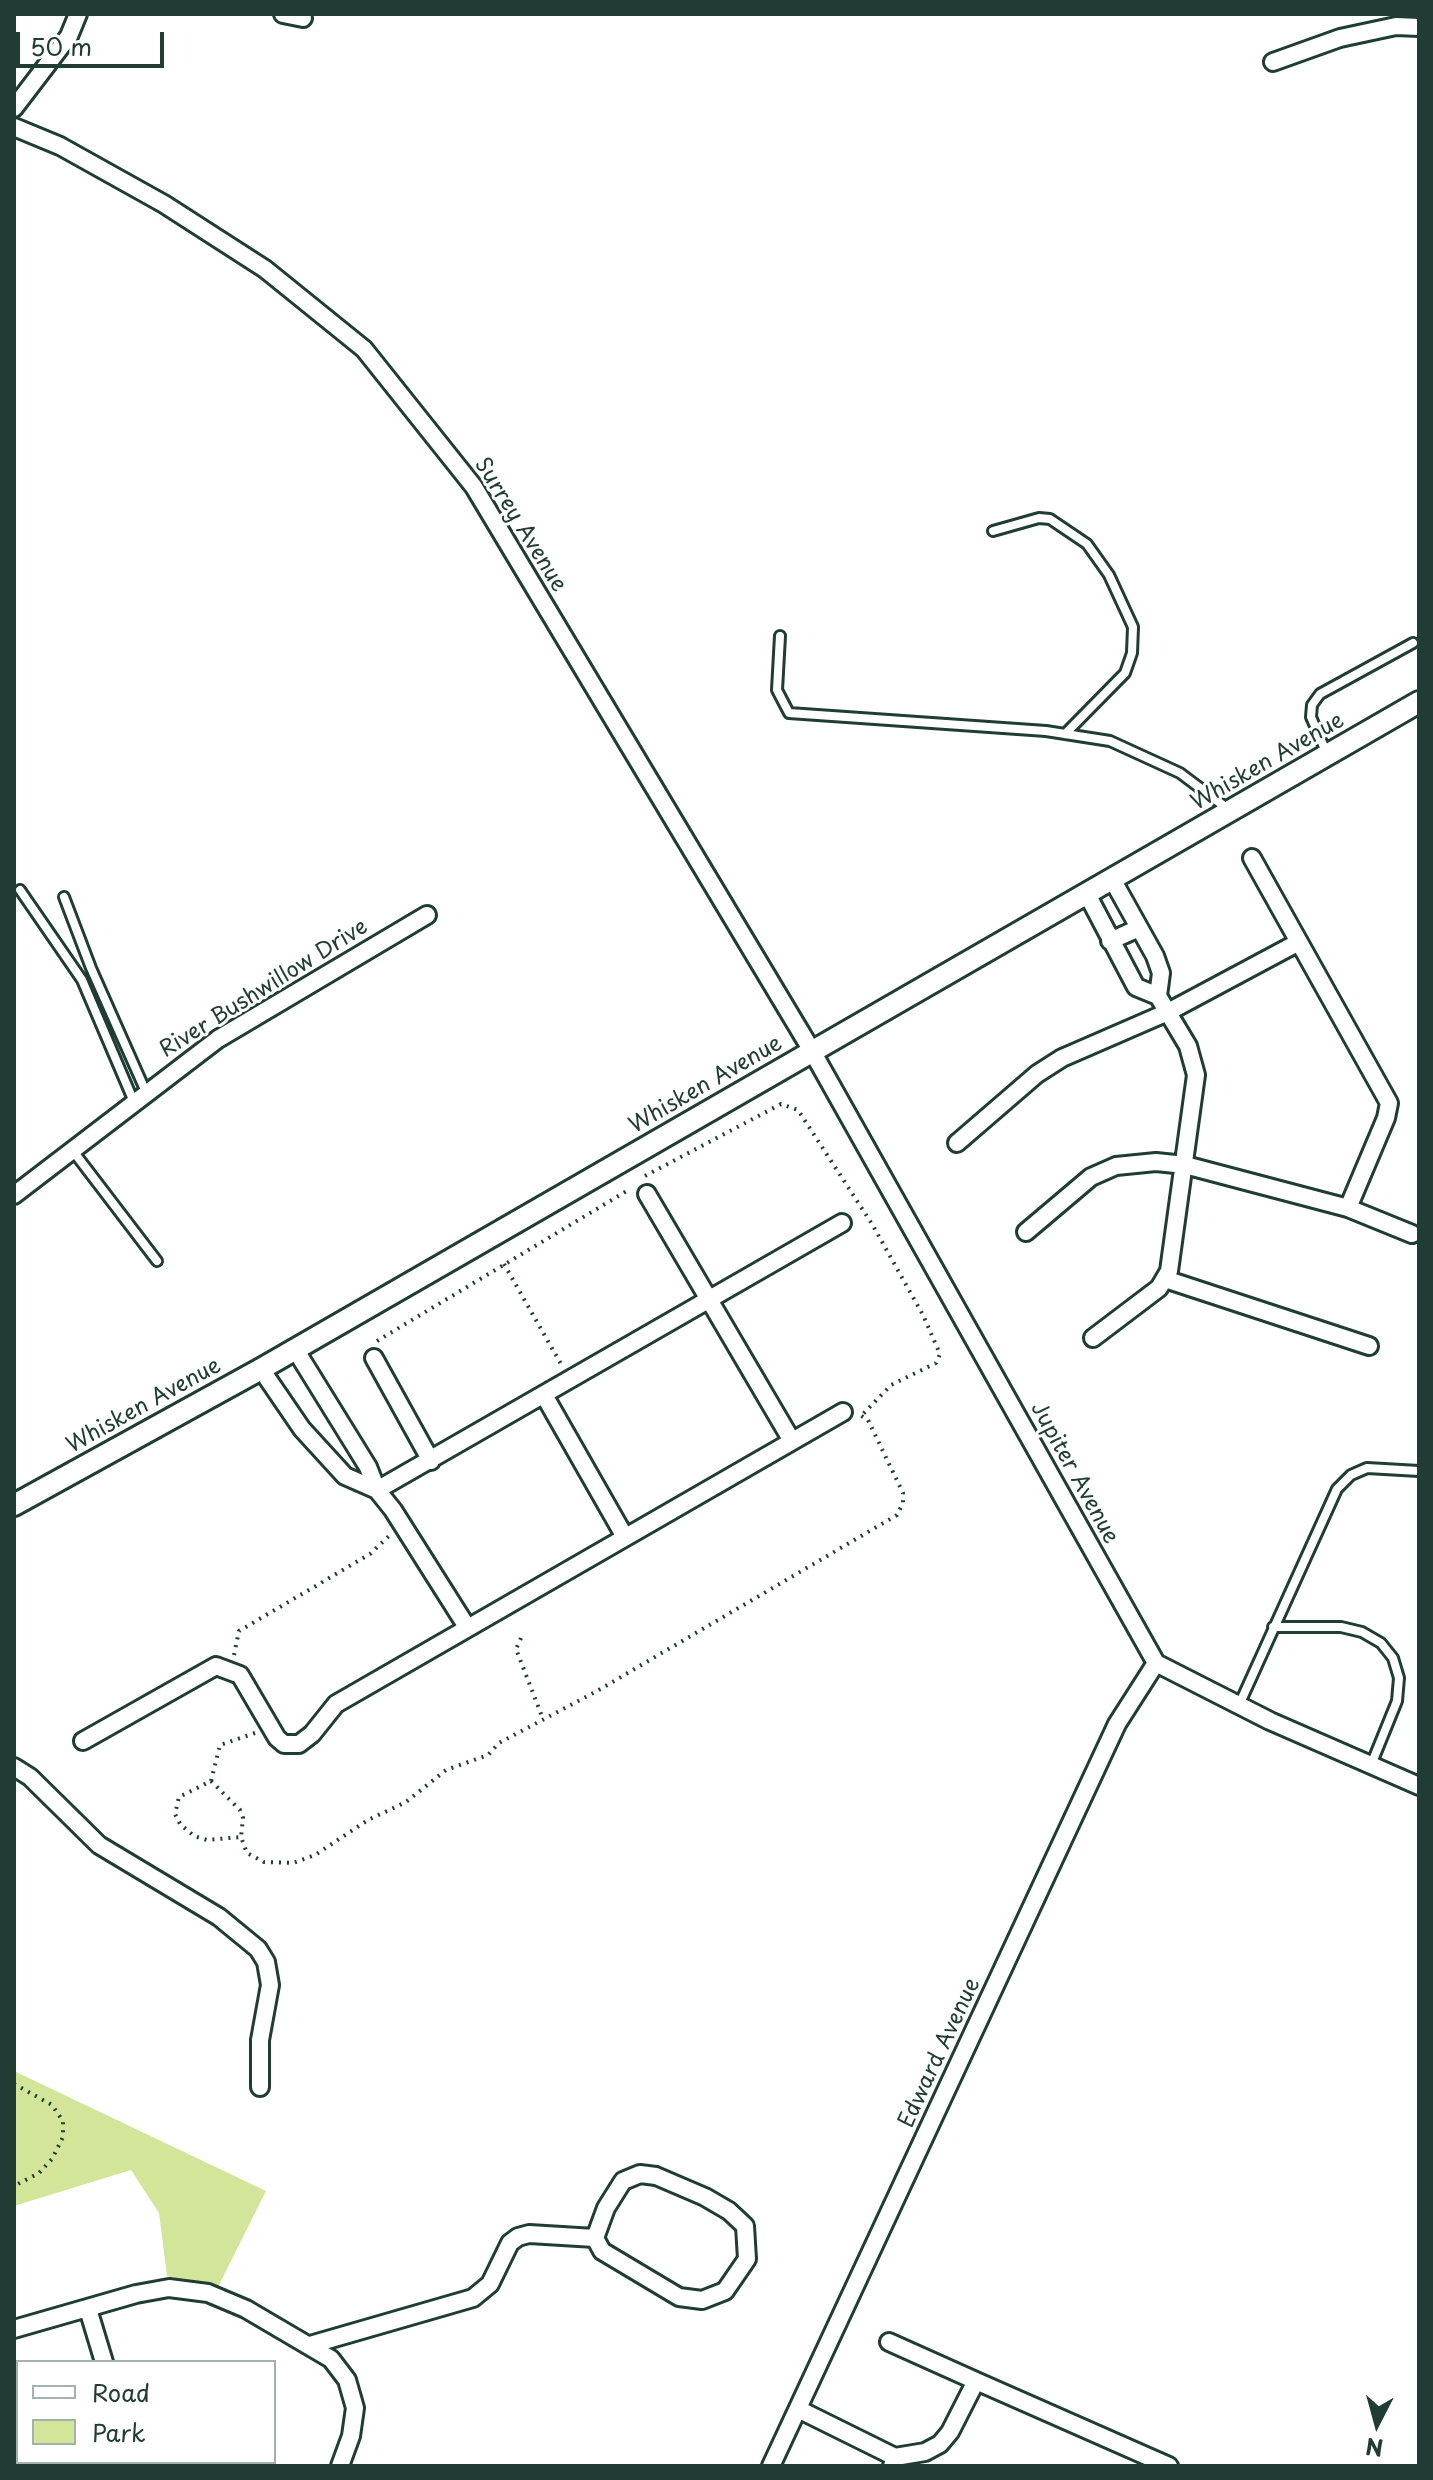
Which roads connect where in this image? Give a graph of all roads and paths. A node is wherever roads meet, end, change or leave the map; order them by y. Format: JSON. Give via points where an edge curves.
{"nodes":[{"id":1,"x":78,"y":14,"type":"edge"},
{"id":2,"x":283,"y":14,"type":"edge"},
{"id":3,"x":303,"y":18,"type":"dead end"},
{"id":4,"x":1419,"y":27,"type":"edge"},
{"id":5,"x":1273,"y":62,"type":"dead end"},
{"id":6,"x":14,"y":108,"type":"edge"},
{"id":7,"x":14,"y":127,"type":"edge"},
{"id":8,"x":993,"y":531,"type":"dead end"},
{"id":9,"x":780,"y":636,"type":"dead end"},
{"id":10,"x":1413,"y":643,"type":"dead end"},
{"id":11,"x":1419,"y":702,"type":"edge"},
{"id":12,"x":1065,"y":734,"type":"junction"},
{"id":13,"x":1327,"y":755,"type":"junction"},
{"id":14,"x":1232,"y":812,"type":"junction"},
{"id":15,"x":1252,"y":858,"type":"dead end"},
{"id":16,"x":1112,"y":879,"type":"junction"},
{"id":17,"x":20,"y":890,"type":"dead end"},
{"id":18,"x":1087,"y":894,"type":"junction"},
{"id":19,"x":64,"y":897,"type":"dead end"},
{"id":20,"x":427,"y":915,"type":"dead end"},
{"id":21,"x":1139,"y":928,"type":"junction"},
{"id":22,"x":1110,"y":941,"type":"junction"},
{"id":23,"x":1299,"y":942,"type":"junction"},
{"id":24,"x":1158,"y":996,"type":"junction"},
{"id":25,"x":1168,"y":1012,"type":"junction"},
{"id":26,"x":812,"y":1051,"type":"junction"},
{"id":27,"x":140,"y":1097,"type":"junction"},
{"id":28,"x":957,"y":1143,"type":"dead end"},
{"id":29,"x":73,"y":1151,"type":"junction"},
{"id":30,"x":1185,"y":1165,"type":"junction"},
{"id":31,"x":632,"y":1186,"type":"dead end"},
{"id":32,"x":643,"y":1186,"type":"joint"},
{"id":33,"x":14,"y":1195,"type":"edge"},
{"id":34,"x":1348,"y":1208,"type":"junction"},
{"id":35,"x":842,"y":1223,"type":"dead end"},
{"id":36,"x":1026,"y":1232,"type":"dead end"},
{"id":37,"x":1412,"y":1234,"type":"dead end"},
{"id":38,"x":157,"y":1261,"type":"dead end"},
{"id":39,"x":504,"y":1264,"type":"junction"},
{"id":40,"x":1165,"y":1279,"type":"junction"},
{"id":41,"x":709,"y":1298,"type":"junction"},
{"id":42,"x":1093,"y":1338,"type":"dead end"},
{"id":43,"x":1369,"y":1346,"type":"dead end"},
{"id":44,"x":295,"y":1349,"type":"junction"},
{"id":45,"x":374,"y":1358,"type":"joint"},
{"id":46,"x":261,"y":1369,"type":"junction"},
{"id":47,"x":570,"y":1380,"type":"junction"},
{"id":48,"x":544,"y":1395,"type":"junction"},
{"id":49,"x":843,"y":1412,"type":"joint"},
{"id":50,"x":862,"y":1415,"type":"junction"},
{"id":51,"x":792,"y":1441,"type":"junction"},
{"id":52,"x":431,"y":1461,"type":"junction"},
{"id":53,"x":1419,"y":1471,"type":"edge"},
{"id":54,"x":377,"y":1490,"type":"junction"},
{"id":55,"x":14,"y":1505,"type":"edge"},
{"id":56,"x":405,"y":1527,"type":"junction"},
{"id":57,"x":625,"y":1537,"type":"junction"},
{"id":58,"x":467,"y":1627,"type":"junction"},
{"id":59,"x":1273,"y":1627,"type":"junction"},
{"id":60,"x":521,"y":1638,"type":"dead end"},
{"id":61,"x":1156,"y":1663,"type":"junction"},
{"id":62,"x":234,"y":1670,"type":"junction"},
{"id":63,"x":1238,"y":1705,"type":"junction"},
{"id":64,"x":543,"y":1719,"type":"junction"},
{"id":65,"x":268,"y":1726,"type":"junction"},
{"id":66,"x":83,"y":1741,"type":"dead end"},
{"id":67,"x":1371,"y":1765,"type":"junction"},
{"id":68,"x":14,"y":1767,"type":"edge"},
{"id":69,"x":211,"y":1781,"type":"junction"},
{"id":70,"x":1419,"y":1786,"type":"edge"},
{"id":71,"x":241,"y":1837,"type":"junction"},
{"id":72,"x":14,"y":2084,"type":"edge"},
{"id":73,"x":260,"y":2087,"type":"dead end"},
{"id":74,"x":14,"y":2186,"type":"edge"},
{"id":75,"x":595,"y":2238,"type":"junction"},
{"id":76,"x":88,"y":2309,"type":"junction"},
{"id":77,"x":14,"y":2329,"type":"edge"},
{"id":78,"x":889,"y":2342,"type":"dead end"},
{"id":79,"x":310,"y":2345,"type":"junction"},
{"id":80,"x":103,"y":2360,"type":"edge"},
{"id":81,"x":976,"y":2381,"type":"junction"},
{"id":82,"x":798,"y":2409,"type":"junction"},
{"id":83,"x":894,"y":2462,"type":"edge"},
{"id":84,"x":340,"y":2466,"type":"edge"},
{"id":85,"x":771,"y":2466,"type":"edge"},
{"id":86,"x":1169,"y":2466,"type":"edge"}],
"edges":[{"from":1,"to":6,"type":"street","via":[[69,36]]},
{"from":2,"to":3,"type":"street"},
{"from":4,"to":5,"type":"street","via":[[1396,26],[1340,38]]},
{"from":7,"to":26,"type":"street","name":"Surrey Avenue","via":[[60,146],[164,204],[265,269],[364,349],[474,487]]},
{"from":8,"to":12,"type":"lane","via":[[1050,519],[1087,544],[1109,575],[1133,627],[1125,673]]},
{"from":9,"to":12,"type":"lane","via":[[777,690],[782,705],[798,716]]},
{"from":10,"to":13,"type":"lane","via":[[1320,694],[1311,717]]},
{"from":11,"to":13,"type":"street","name":"Whisken Avenue"},
{"from":12,"to":14,"type":"lane","via":[[1110,741],[1145,754]]},
{"from":13,"to":14,"type":"street","name":"Whisken Avenue"},
{"from":14,"to":16,"type":"street","name":"Whisken Avenue"},
{"from":15,"to":23,"type":"street"},
{"from":16,"to":18,"type":"street","name":"Whisken Avenue"},
{"from":16,"to":21,"type":"street"},
{"from":17,"to":27,"type":"lane","via":[[82,980]]},
{"from":18,"to":22,"type":"street"},
{"from":18,"to":26,"type":"street","name":"Whisken Avenue"},
{"from":19,"to":27,"type":"lane"},
{"from":20,"to":27,"type":"street","name":"River Bushwillow Drive","via":[[218,1039]]},
{"from":21,"to":22,"type":"street"},
{"from":21,"to":24,"type":"street","via":[[1161,973]]},
{"from":22,"to":24,"type":"street","via":[[1136,987]]},
{"from":23,"to":25,"type":"street"},
{"from":23,"to":34,"type":"street","via":[[1389,1103]]},
{"from":24,"to":25,"type":"street"},
{"from":25,"to":28,"type":"street","via":[[1062,1058]]},
{"from":25,"to":30,"type":"street","via":[[1188,1046],[1196,1075]]},
{"from":26,"to":44,"type":"street","name":"Whisken Avenue"},
{"from":26,"to":61,"type":"street","name":"Jupiter Avenue"},
{"from":27,"to":29,"type":"street","name":"River Bushwillow Drive"},
{"from":29,"to":33,"type":"street","name":"River Bushwillow Drive"},
{"from":29,"to":38,"type":"lane"},
{"from":30,"to":34,"type":"street"},
{"from":30,"to":36,"type":"street","via":[[1156,1162],[1104,1171]]},
{"from":30,"to":40,"type":"street"},
{"from":31,"to":39,"type":"path"},
{"from":32,"to":41,"type":"street"},
{"from":32,"to":50,"type":"path","via":[[781,1104],[798,1110],[872,1224],[940,1354],[936,1363],[891,1385]]},
{"from":34,"to":37,"type":"street"},
{"from":35,"to":41,"type":"street"},
{"from":39,"to":45,"type":"path","via":[[382,1337],[373,1345]]},
{"from":39,"to":47,"type":"path"},
{"from":40,"to":42,"type":"street"},
{"from":40,"to":43,"type":"street"},
{"from":41,"to":47,"type":"street"},
{"from":41,"to":51,"type":"street"},
{"from":44,"to":46,"type":"street","name":"Whisken Avenue"},
{"from":44,"to":54,"type":"street"},
{"from":45,"to":52,"type":"street"},
{"from":46,"to":54,"type":"street","via":[[302,1429],[345,1476]]},
{"from":46,"to":55,"type":"street","name":"Whisken Avenue"},
{"from":47,"to":48,"type":"street"},
{"from":48,"to":52,"type":"street"},
{"from":48,"to":57,"type":"street"},
{"from":49,"to":50,"type":"path"},
{"from":49,"to":51,"type":"street"},
{"from":50,"to":64,"type":"path","via":[[903,1493],[897,1515]]},
{"from":51,"to":57,"type":"street"},
{"from":52,"to":54,"type":"street"},
{"from":53,"to":59,"type":"lane","via":[[1367,1468],[1337,1489]]},
{"from":54,"to":56,"type":"street"},
{"from":56,"to":58,"type":"street"},
{"from":56,"to":62,"type":"path","via":[[370,1554],[239,1631]]},
{"from":57,"to":58,"type":"street"},
{"from":58,"to":65,"type":"street","via":[[336,1704],[299,1744],[284,1744]]},
{"from":59,"to":63,"type":"lane"},
{"from":59,"to":67,"type":"lane","via":[[1362,1632],[1393,1658],[1399,1678],[1397,1701]]},
{"from":60,"to":64,"type":"path","via":[[516,1649]]},
{"from":61,"to":63,"type":"street"},
{"from":61,"to":82,"type":"street","name":"Edward Avenue","via":[[1117,1724]]},
{"from":62,"to":65,"type":"street"},
{"from":62,"to":66,"type":"street","via":[[208,1669]]},
{"from":63,"to":67,"type":"street"},
{"from":64,"to":71,"type":"path","via":[[499,1743],[488,1755],[446,1770],[406,1802],[304,1860],[264,1862],[247,1853]]},
{"from":65,"to":69,"type":"path","via":[[220,1745]]},
{"from":67,"to":70,"type":"street"},
{"from":68,"to":73,"type":"street","via":[[99,1845],[219,1917],[258,1949],[270,1985],[260,2040]]},
{"from":69,"to":71,"type":"path","via":[[240,1810]]},
{"from":69,"to":71,"type":"path","via":[[179,1797],[175,1814],[180,1824],[207,1840]]},
{"from":72,"to":74,"type":"path","via":[[52,2105],[63,2121],[63,2137],[52,2159]]},
{"from":75,"to":75,"type":"street","via":[[623,2181],[640,2174],[656,2176],[738,2218],[747,2234],[747,2259],[725,2291],[690,2299],[608,2256]]},
{"from":75,"to":79,"type":"street","via":[[518,2237],[490,2284],[473,2298]]},
{"from":76,"to":77,"type":"street"},
{"from":76,"to":79,"type":"street","via":[[136,2294],[191,2289],[246,2309]]},
{"from":76,"to":80,"type":"street"},
{"from":78,"to":81,"type":"street"},
{"from":79,"to":84,"type":"street","via":[[331,2359],[347,2380],[355,2408]]},
{"from":81,"to":83,"type":"street","via":[[940,2444]]},
{"from":81,"to":86,"type":"street"},
{"from":82,"to":83,"type":"street"},
{"from":82,"to":85,"type":"street","name":"Edward Avenue"}]}
